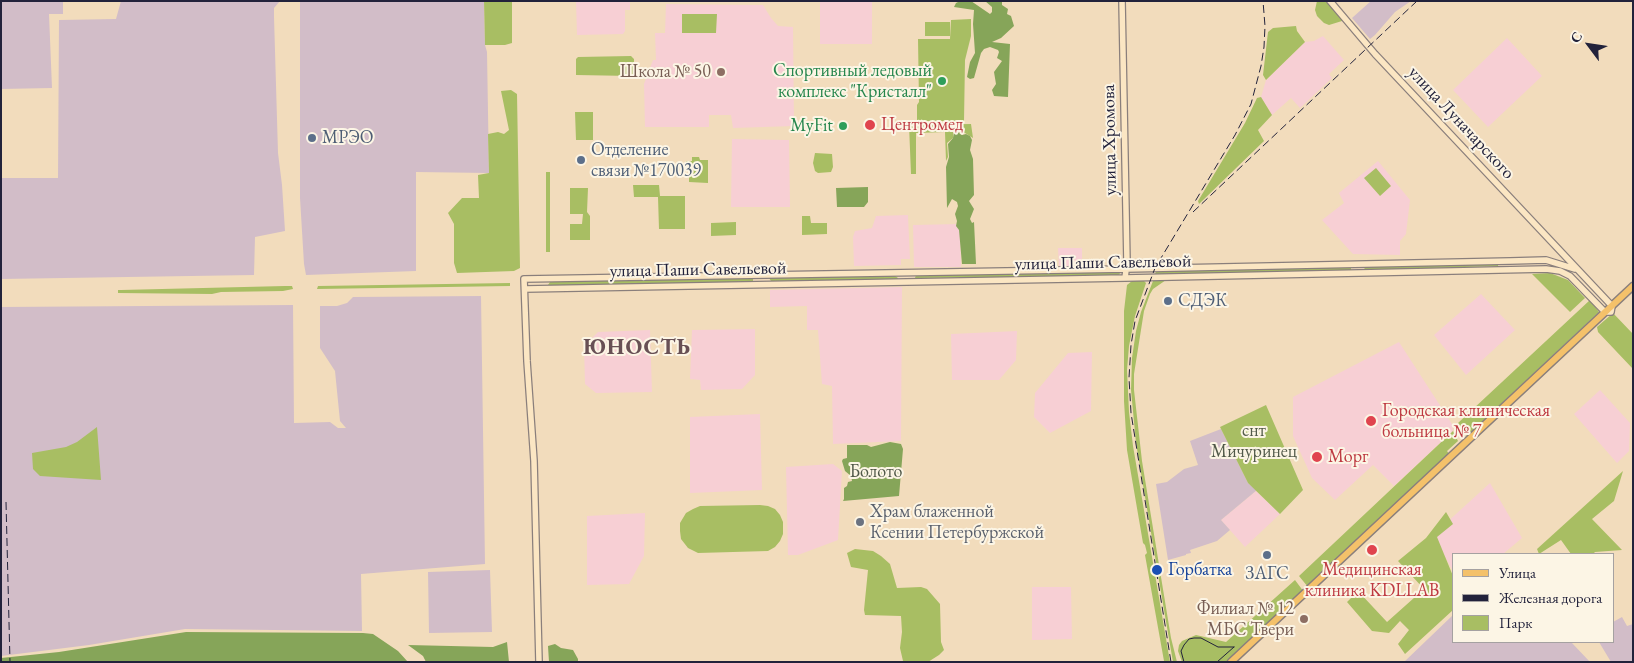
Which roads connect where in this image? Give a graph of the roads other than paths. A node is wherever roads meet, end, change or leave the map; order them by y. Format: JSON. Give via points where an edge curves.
{"nodes":[{"id":1,"x":1122,"y":1,"type":"edge"},
{"id":2,"x":1330,"y":1,"type":"edge"},
{"id":3,"x":1358,"y":264,"type":"junction"},
{"id":4,"x":1572,"y":264,"type":"joint"},
{"id":5,"x":1127,"y":269,"type":"junction"},
{"id":6,"x":1579,"y":271,"type":"junction"},
{"id":7,"x":910,"y":272,"type":"junction"},
{"id":8,"x":1359,"y":273,"type":"junction"},
{"id":9,"x":1125,"y":278,"type":"junction"},
{"id":10,"x":911,"y":282,"type":"junction"},
{"id":11,"x":1633,"y":286,"type":"edge"},
{"id":12,"x":525,"y":289,"type":"junction"},
{"id":13,"x":1633,"y":292,"type":"edge"},
{"id":14,"x":1609,"y":310,"type":"junction"},
{"id":15,"x":1236,"y":660,"type":"edge"},
{"id":16,"x":539,"y":662,"type":"edge"}],
"edges":[{"from":1,"to":5,"type":"main road","name":"улица Хромова"},
{"from":2,"to":4,"type":"main road","name":"улица Луначарского","via":[[1375,54]]},
{"from":3,"to":5,"type":"main road","name":"улица Паши Савельевой"},
{"from":3,"to":6,"type":"main road","name":"улица Паши Савельевой","via":[[1546,260]]},
{"from":3,"to":8,"type":"main road"},
{"from":4,"to":6,"type":"main road","name":"улица Паши Савельевой"},
{"from":5,"to":7,"type":"main road","name":"улица Паши Савельевой"},
{"from":5,"to":9,"type":"main road","name":"улица Хромова"},
{"from":6,"to":14,"type":"main road","name":"улица Паши Савельевой"},
{"from":7,"to":10,"type":"main road"},
{"from":7,"to":12,"type":"main road","name":"улица Паши Савельевой","via":[[524,279]]},
{"from":8,"to":9,"type":"main road","name":"улица Паши Савельевой"},
{"from":8,"to":14,"type":"main road","name":"улица Паши Савельевой","via":[[1557,270],[1572,278]]},
{"from":9,"to":10,"type":"main road","name":"улица Паши Савельевой"},
{"from":10,"to":12,"type":"main road","name":"улица Паши Савельевой"},
{"from":11,"to":14,"type":"main road"},
{"from":12,"to":16,"type":"main road","via":[[534,461]]},
{"from":13,"to":14,"type":"main road"},
{"from":14,"to":15,"type":"main road"}]}
